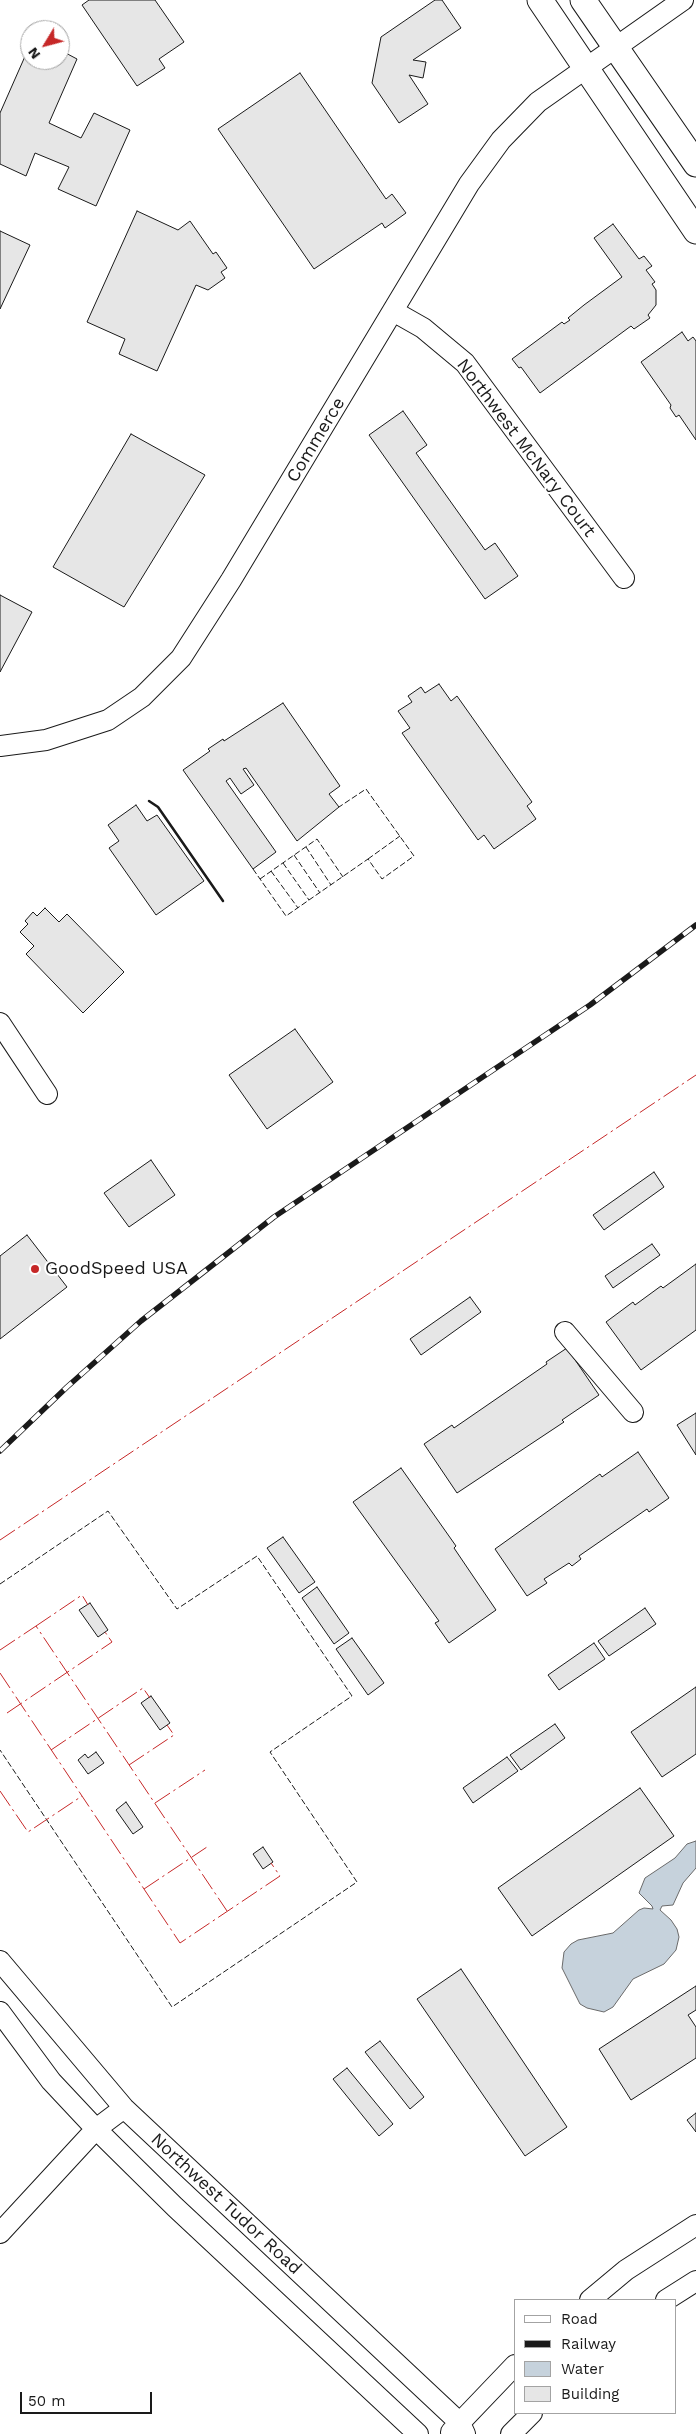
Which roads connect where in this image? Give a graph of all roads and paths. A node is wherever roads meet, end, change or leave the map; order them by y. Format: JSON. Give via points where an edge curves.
{"nodes":[{"id":1,"x":540,"y":0,"type":"edge"},
{"id":2,"x":582,"y":0,"type":"edge"},
{"id":3,"x":684,"y":0,"type":"edge"},
{"id":4,"x":614,"y":48,"type":"junction"},
{"id":5,"x":586,"y":68,"type":"junction"},
{"id":6,"x":696,"y":164,"type":"edge"},
{"id":7,"x":696,"y":230,"type":"edge"},
{"id":8,"x":393,"y":312,"type":"junction"},
{"id":9,"x":624,"y":578,"type":"dead end"},
{"id":10,"x":0,"y":746,"type":"edge"},
{"id":11,"x":0,"y":1023,"type":"edge"},
{"id":12,"x":48,"y":1094,"type":"dead end"},
{"id":13,"x":565,"y":1332,"type":"dead end"},
{"id":14,"x":633,"y":1412,"type":"dead end"},
{"id":15,"x":0,"y":1960,"type":"edge"},
{"id":16,"x":0,"y":2012,"type":"edge"},
{"id":17,"x":124,"y":2108,"type":"junction"},
{"id":18,"x":96,"y":2129,"type":"junction"},
{"id":19,"x":696,"y":2224,"type":"edge"},
{"id":20,"x":0,"y":2233,"type":"edge"},
{"id":21,"x":696,"y":2281,"type":"edge"},
{"id":22,"x":591,"y":2299,"type":"edge"},
{"id":23,"x":668,"y":2299,"type":"edge"},
{"id":24,"x":514,"y":2366,"type":"edge"},
{"id":25,"x":531,"y":2414,"type":"edge"},
{"id":26,"x":458,"y":2430,"type":"edge"},
{"id":27,"x":418,"y":2434,"type":"edge"},
{"id":28,"x":511,"y":2434,"type":"edge"}],
"edges":[{"from":1,"to":5,"type":"main road"},
{"from":2,"to":4,"type":"main road"},
{"from":3,"to":4,"type":"street","name":"Commerce"},
{"from":4,"to":5,"type":"street","name":"Commerce"},
{"from":4,"to":6,"type":"main road"},
{"from":5,"to":7,"type":"main road"},
{"from":5,"to":8,"type":"street","name":"Commerce","via":[[538,102],[501,140],[469,184]]},
{"from":8,"to":9,"type":"street","name":"Northwest McNary Court","via":[[423,328],[465,362]]},
{"from":8,"to":10,"type":"street","name":"Commerce","via":[[181,658],[142,697],[108,720],[46,740]]},
{"from":11,"to":12,"type":"street"},
{"from":13,"to":14,"type":"street"},
{"from":15,"to":17,"type":"street","name":"Northwest Tudor Road"},
{"from":16,"to":18,"type":"street","name":"Northwest Tudor Road","via":[[51,2081]]},
{"from":17,"to":18,"type":"street"},
{"from":17,"to":26,"type":"street","name":"Northwest Tudor Road"},
{"from":18,"to":20,"type":"street"},
{"from":18,"to":27,"type":"street","name":"Northwest Tudor Road"},
{"from":19,"to":22,"type":"street","via":[[626,2270]]},
{"from":21,"to":23,"type":"street"},
{"from":24,"to":26,"type":"street"},
{"from":25,"to":28,"type":"street"}]}
